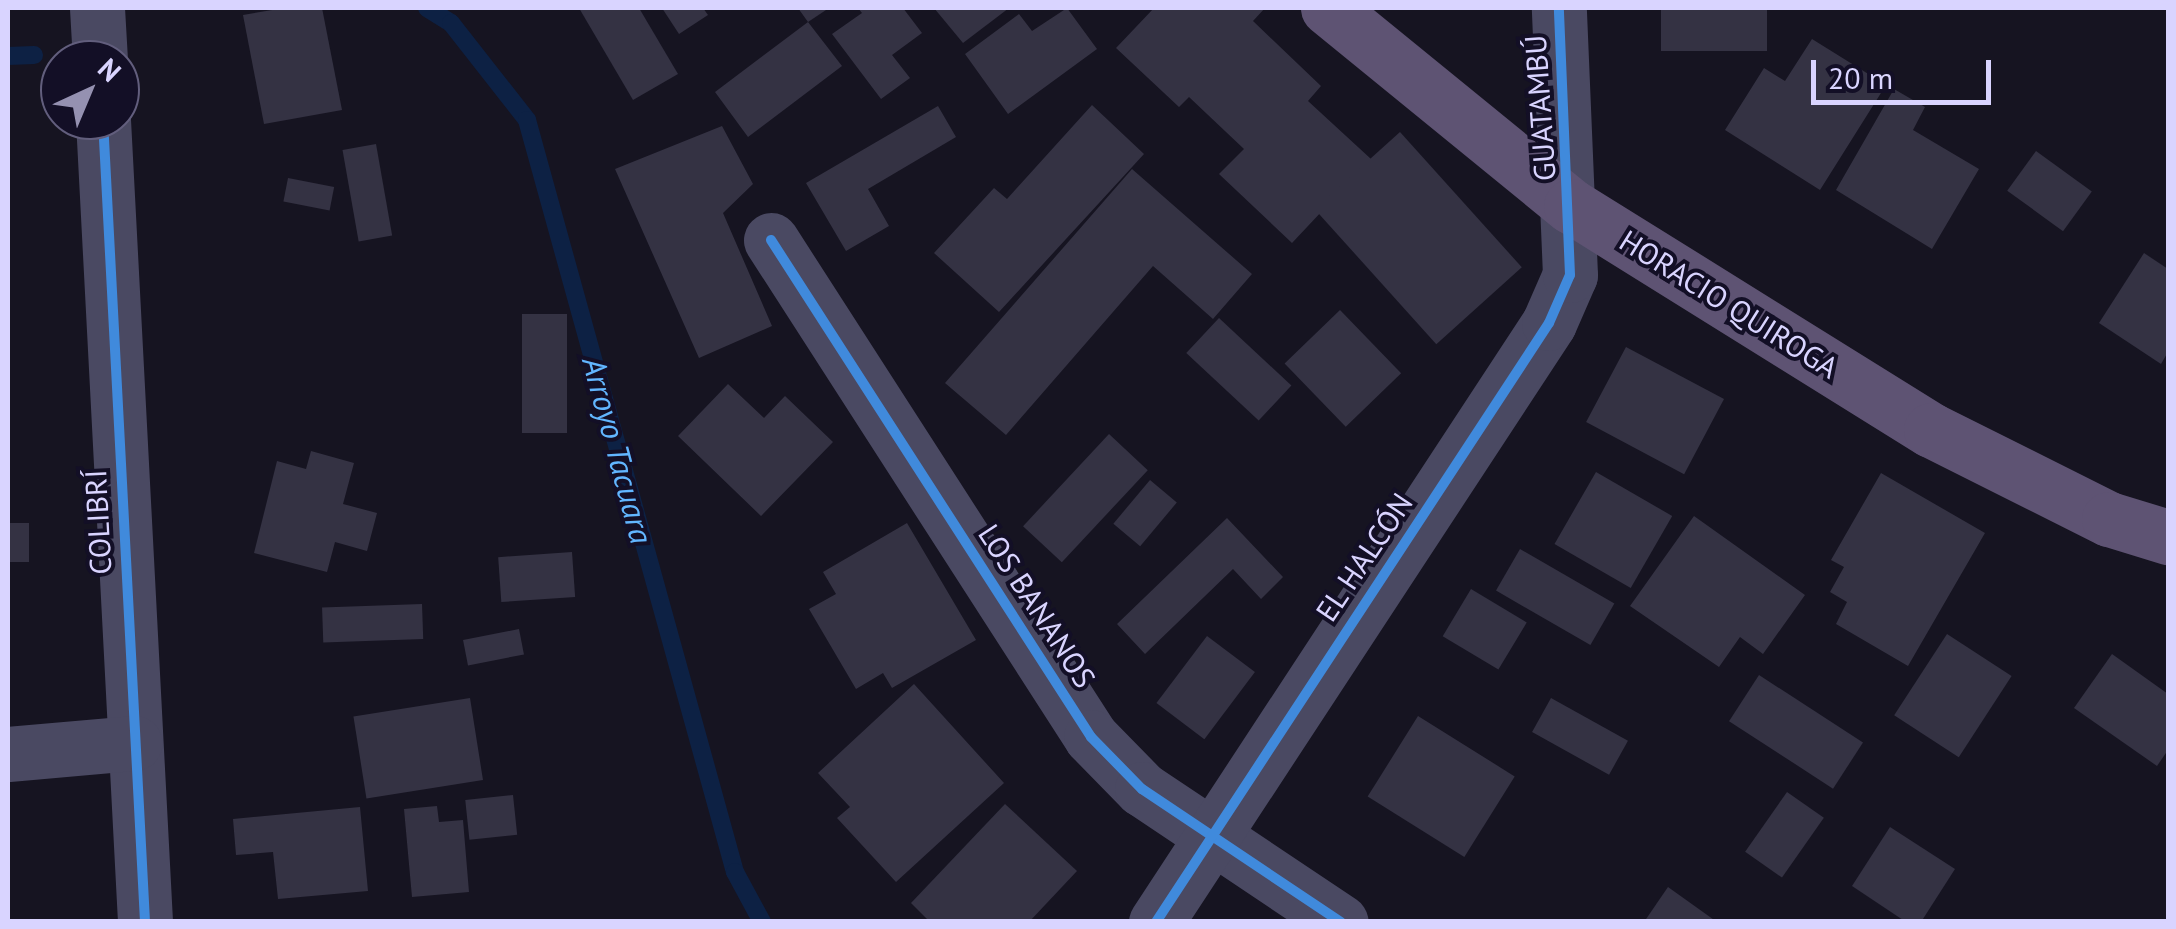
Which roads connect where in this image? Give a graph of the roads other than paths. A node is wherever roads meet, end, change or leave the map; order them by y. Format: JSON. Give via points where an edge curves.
{"nodes":[{"id":1,"x":97,"y":8,"type":"edge"},
{"id":2,"x":1328,"y":8,"type":"edge"},
{"id":3,"x":1558,"y":8,"type":"edge"},
{"id":4,"x":99,"y":40,"type":"edge"},
{"id":5,"x":104,"y":140,"type":"edge"},
{"id":6,"x":1571,"y":206,"type":"junction"},
{"id":7,"x":771,"y":240,"type":"dead end"},
{"id":8,"x":2168,"y":537,"type":"edge"},
{"id":9,"x":135,"y":744,"type":"junction"},
{"id":10,"x":8,"y":754,"type":"edge"},
{"id":11,"x":1207,"y":837,"type":"junction"},
{"id":12,"x":145,"y":922,"type":"edge"},
{"id":13,"x":1156,"y":922,"type":"edge"},
{"id":14,"x":1341,"y":922,"type":"edge"}],
"edges":[{"from":1,"to":4,"type":"street"},
{"from":2,"to":6,"type":"main road","name":"HORACIO QUIROGA"},
{"from":3,"to":6,"type":"street","name":"GUATAMBÚ"},
{"from":5,"to":9,"type":"street","name":"COLIBRÍ"},
{"from":6,"to":8,"type":"main road","name":"HORACIO QUIROGA","via":[[1932,430],[2109,519]]},
{"from":6,"to":11,"type":"street","name":"EL HALCÓN","via":[[1570,275],[1550,323]]},
{"from":7,"to":11,"type":"street","name":"LOS BANANOS","via":[[1091,737],[1142,789]]},
{"from":9,"to":10,"type":"street"},
{"from":9,"to":12,"type":"street","name":"COLIBRÍ"},
{"from":11,"to":13,"type":"street","name":"EL HALCÓN"},
{"from":11,"to":14,"type":"street","name":"LOS BANANOS"}]}
